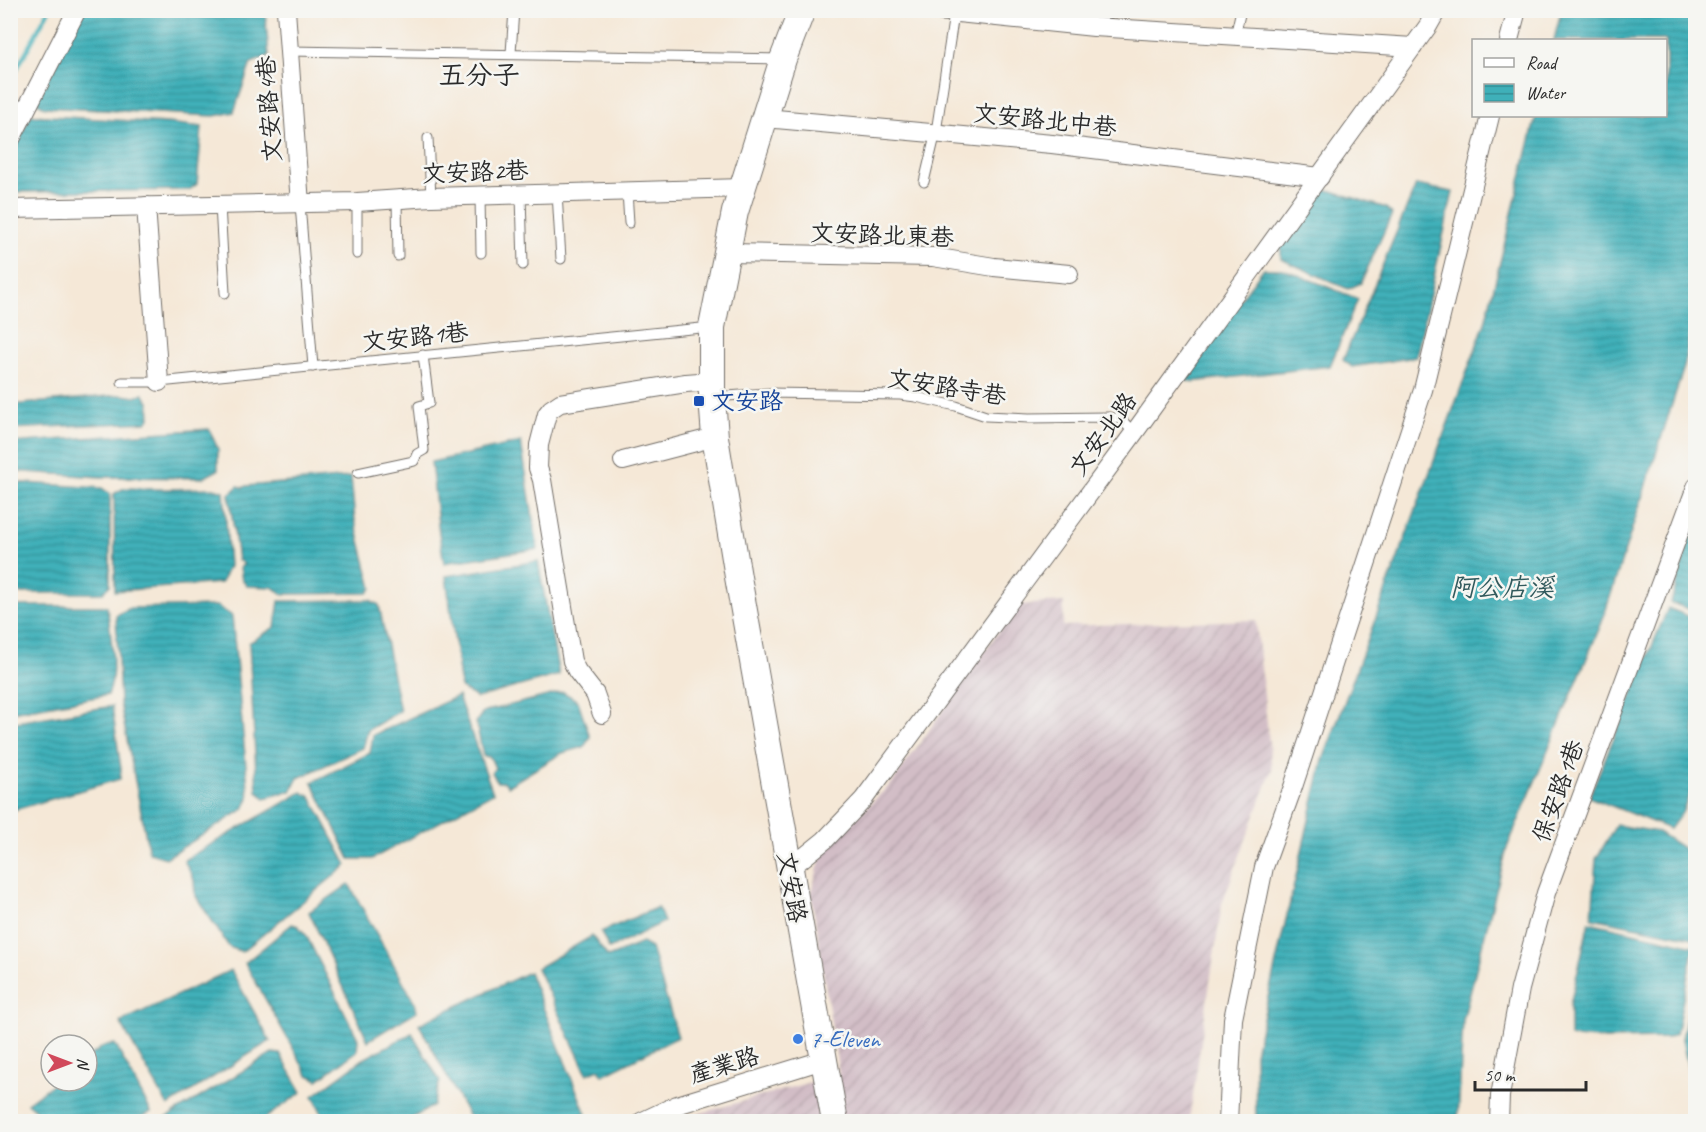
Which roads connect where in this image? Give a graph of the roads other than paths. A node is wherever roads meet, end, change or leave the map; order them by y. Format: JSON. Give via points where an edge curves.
{"nodes":[{"id":1,"x":76,"y":10,"type":"edge"},
{"id":2,"x":286,"y":10,"type":"edge"},
{"id":3,"x":514,"y":10,"type":"edge"},
{"id":4,"x":802,"y":10,"type":"edge"},
{"id":5,"x":929,"y":10,"type":"edge"},
{"id":6,"x":1241,"y":10,"type":"edge"},
{"id":7,"x":1437,"y":10,"type":"edge"},
{"id":8,"x":1517,"y":10,"type":"edge"},
{"id":9,"x":975,"y":13,"type":"edge"},
{"id":10,"x":954,"y":14,"type":"junction"},
{"id":11,"x":1235,"y":36,"type":"junction"},
{"id":12,"x":1509,"y":39,"type":"edge"},
{"id":13,"x":1413,"y":47,"type":"junction"},
{"id":14,"x":289,"y":51,"type":"junction"},
{"id":15,"x":511,"y":53,"type":"junction"},
{"id":16,"x":783,"y":59,"type":"junction"},
{"id":17,"x":1490,"y":117,"type":"edge"},
{"id":18,"x":765,"y":118,"type":"junction"},
{"id":19,"x":936,"y":132,"type":"junction"},
{"id":20,"x":428,"y":138,"type":"dead end"},
{"id":21,"x":10,"y":141,"type":"edge"},
{"id":22,"x":1320,"y":177,"type":"junction"},
{"id":23,"x":924,"y":182,"type":"dead end"},
{"id":24,"x":743,"y":188,"type":"junction"},
{"id":25,"x":627,"y":191,"type":"junction"},
{"id":26,"x":557,"y":193,"type":"junction"},
{"id":27,"x":521,"y":195,"type":"junction"},
{"id":28,"x":480,"y":196,"type":"junction"},
{"id":29,"x":431,"y":197,"type":"junction"},
{"id":30,"x":398,"y":200,"type":"junction"},
{"id":31,"x":357,"y":202,"type":"junction"},
{"id":32,"x":300,"y":204,"type":"junction"},
{"id":33,"x":214,"y":205,"type":"junction"},
{"id":34,"x":146,"y":206,"type":"junction"},
{"id":35,"x":10,"y":209,"type":"edge"},
{"id":36,"x":629,"y":223,"type":"dead end"},
{"id":37,"x":481,"y":253,"type":"dead end"},
{"id":38,"x":727,"y":253,"type":"junction"},
{"id":39,"x":357,"y":254,"type":"dead end"},
{"id":40,"x":398,"y":256,"type":"dead end"},
{"id":41,"x":561,"y":259,"type":"dead end"},
{"id":42,"x":523,"y":265,"type":"dead end"},
{"id":43,"x":1070,"y":274,"type":"dead end"},
{"id":44,"x":225,"y":293,"type":"dead end"},
{"id":45,"x":712,"y":327,"type":"junction"},
{"id":46,"x":423,"y":355,"type":"junction"},
{"id":47,"x":314,"y":367,"type":"junction"},
{"id":48,"x":122,"y":382,"type":"dead end"},
{"id":49,"x":159,"y":382,"type":"junction"},
{"id":50,"x":712,"y":389,"type":"junction"},
{"id":51,"x":1134,"y":433,"type":"junction"},
{"id":52,"x":715,"y":437,"type":"junction"},
{"id":53,"x":623,"y":461,"type":"dead end"},
{"id":54,"x":358,"y":473,"type":"dead end"},
{"id":55,"x":1695,"y":487,"type":"edge"},
{"id":56,"x":602,"y":714,"type":"dead end"},
{"id":57,"x":789,"y":869,"type":"junction"},
{"id":58,"x":823,"y":1060,"type":"junction"},
{"id":59,"x":641,"y":1122,"type":"edge"},
{"id":60,"x":835,"y":1122,"type":"edge"},
{"id":61,"x":1228,"y":1122,"type":"edge"},
{"id":62,"x":1499,"y":1122,"type":"edge"}],
"edges":[{"from":1,"to":21,"type":"street"},
{"from":2,"to":14,"type":"street","name":"文安路4巷"},
{"from":3,"to":15,"type":"lane"},
{"from":4,"to":16,"type":"street","name":"文安路"},
{"from":5,"to":10,"type":"street"},
{"from":6,"to":11,"type":"lane"},
{"from":7,"to":13,"type":"street","name":"文安北路"},
{"from":8,"to":12,"type":"street"},
{"from":9,"to":10,"type":"street"},
{"from":9,"to":11,"type":"street","via":[[1094,27]]},
{"from":10,"to":19,"type":"lane"},
{"from":11,"to":13,"type":"street"},
{"from":13,"to":22,"type":"street","name":"文安北路"},
{"from":14,"to":15,"type":"lane"},
{"from":14,"to":32,"type":"street","name":"文安路4巷"},
{"from":15,"to":16,"type":"lane"},
{"from":16,"to":18,"type":"street","name":"文安路"},
{"from":17,"to":61,"type":"street","via":[[1423,390],[1264,867],[1233,1019]]},
{"from":18,"to":19,"type":"street","name":"文安路北中巷"},
{"from":18,"to":24,"type":"street","name":"文安路"},
{"from":19,"to":22,"type":"street","name":"文安路北中巷"},
{"from":19,"to":23,"type":"lane"},
{"from":20,"to":29,"type":"lane"},
{"from":22,"to":51,"type":"street","name":"文安北路"},
{"from":24,"to":25,"type":"street","name":"文安路2巷"},
{"from":24,"to":38,"type":"street","name":"文安路"},
{"from":25,"to":26,"type":"street","name":"文安路2巷"},
{"from":25,"to":36,"type":"lane"},
{"from":26,"to":27,"type":"street","name":"文安路2巷"},
{"from":26,"to":41,"type":"lane"},
{"from":27,"to":28,"type":"street","name":"文安路2巷"},
{"from":27,"to":42,"type":"lane"},
{"from":28,"to":29,"type":"street","name":"文安路2巷"},
{"from":28,"to":37,"type":"lane"},
{"from":29,"to":30,"type":"street","name":"文安路2巷"},
{"from":30,"to":31,"type":"street","name":"文安路2巷"},
{"from":30,"to":40,"type":"lane"},
{"from":31,"to":32,"type":"street","name":"文安路2巷"},
{"from":31,"to":39,"type":"lane"},
{"from":32,"to":33,"type":"street","name":"文安路2巷"},
{"from":32,"to":47,"type":"lane"},
{"from":33,"to":34,"type":"street","name":"文安路2巷"},
{"from":33,"to":44,"type":"lane"},
{"from":34,"to":35,"type":"street","name":"文安路2巷"},
{"from":34,"to":49,"type":"street"},
{"from":38,"to":43,"type":"street","name":"文安路北東巷","via":[[933,257]]},
{"from":38,"to":45,"type":"street","name":"文安路"},
{"from":45,"to":46,"type":"lane","name":"文安路1巷"},
{"from":45,"to":50,"type":"street","name":"文安路"},
{"from":46,"to":47,"type":"lane","name":"文安路1巷"},
{"from":46,"to":54,"type":"lane","via":[[429,403],[419,405],[424,450],[414,461]]},
{"from":47,"to":49,"type":"lane","name":"文安路1巷"},
{"from":48,"to":49,"type":"lane","name":"文安路1巷"},
{"from":50,"to":51,"type":"lane","name":"文安路寺巷","via":[[900,395],[986,416],[1121,419]]},
{"from":50,"to":52,"type":"street","name":"文安路"},
{"from":50,"to":56,"type":"street","via":[[686,383],[560,404],[547,414],[538,468],[572,661],[595,694]]},
{"from":51,"to":57,"type":"street","name":"文安北路","via":[[863,800],[825,840]]},
{"from":52,"to":53,"type":"street"},
{"from":52,"to":57,"type":"street","name":"文安路"},
{"from":55,"to":62,"type":"street","name":"保安路1巷","via":[[1546,893],[1520,989],[1500,1096]]},
{"from":57,"to":58,"type":"street","name":"文安路"},
{"from":58,"to":59,"type":"street","name":"產業路","via":[[677,1105]]},
{"from":58,"to":60,"type":"street","name":"文安路"}]}
